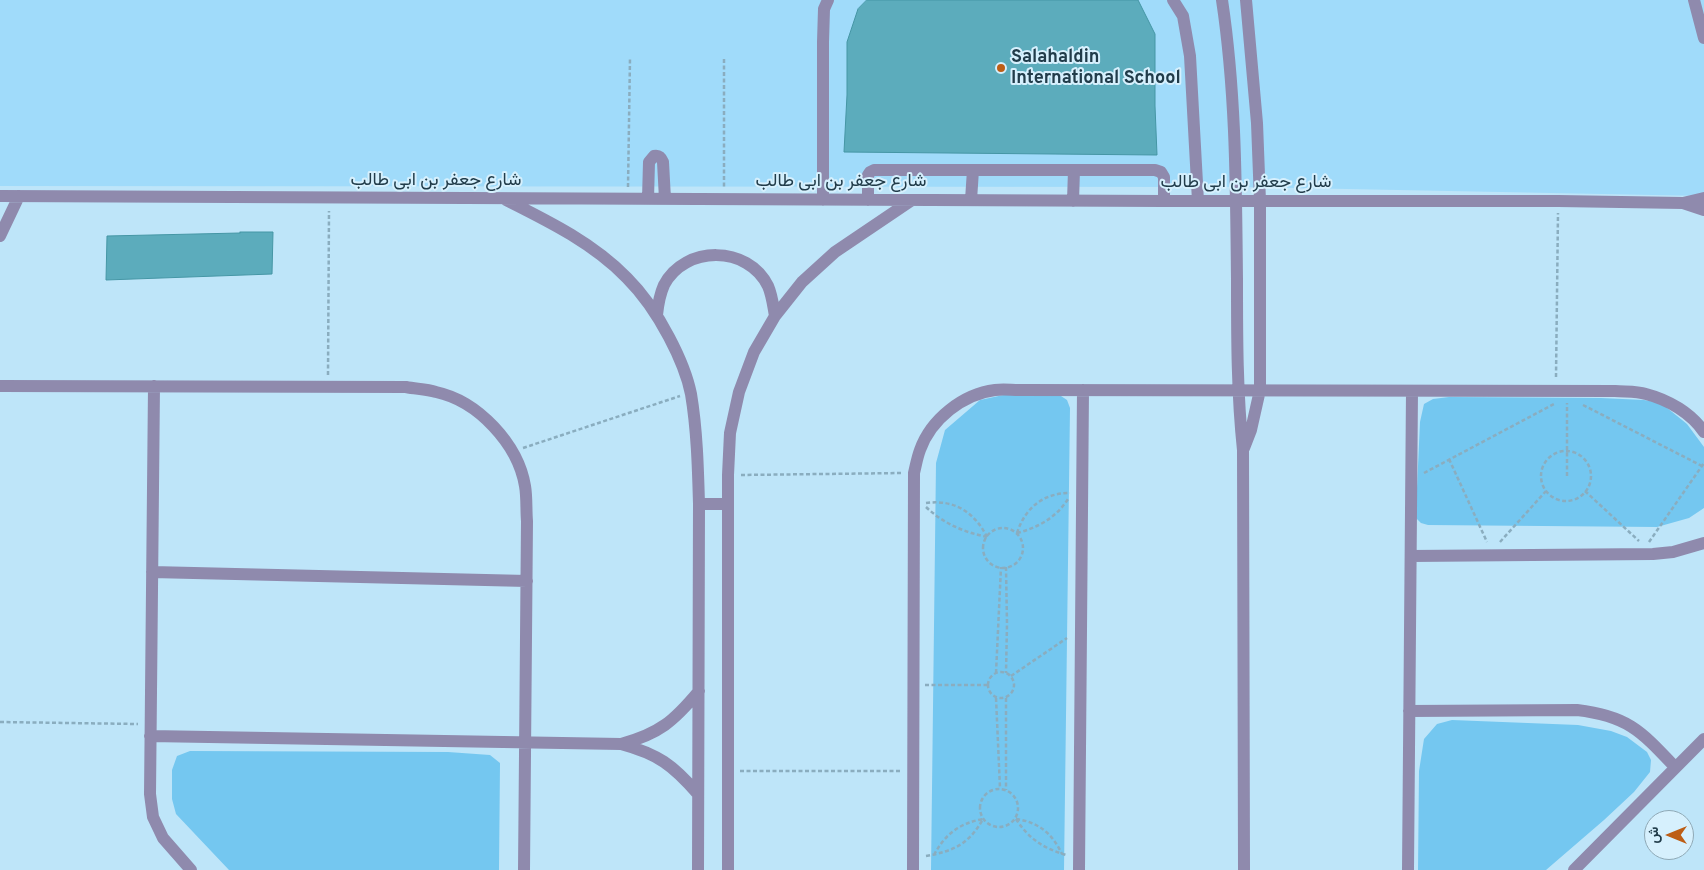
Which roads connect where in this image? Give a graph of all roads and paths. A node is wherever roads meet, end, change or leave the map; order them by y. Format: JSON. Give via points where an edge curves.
{"nodes":[{"id":1,"x":828,"y":0,"type":"edge"},
{"id":2,"x":1173,"y":0,"type":"edge"},
{"id":3,"x":1222,"y":0,"type":"edge"},
{"id":4,"x":1246,"y":0,"type":"edge"},
{"id":5,"x":1694,"y":0,"type":"edge"},
{"id":6,"x":1704,"y":38,"type":"edge"},
{"id":7,"x":630,"y":58,"type":"dead end"},
{"id":8,"x":724,"y":59,"type":"dead end"},
{"id":9,"x":972,"y":170,"type":"junction"},
{"id":10,"x":1074,"y":170,"type":"junction"},
{"id":11,"x":0,"y":196,"type":"edge"},
{"id":12,"x":19,"y":196,"type":"junction"},
{"id":13,"x":330,"y":198,"type":"junction"},
{"id":14,"x":503,"y":198,"type":"junction"},
{"id":15,"x":1704,"y":198,"type":"edge"},
{"id":16,"x":628,"y":199,"type":"junction"},
{"id":17,"x":648,"y":199,"type":"junction"},
{"id":18,"x":665,"y":199,"type":"junction"},
{"id":19,"x":724,"y":199,"type":"junction"},
{"id":20,"x":823,"y":200,"type":"junction"},
{"id":21,"x":868,"y":200,"type":"junction"},
{"id":22,"x":912,"y":200,"type":"junction"},
{"id":23,"x":971,"y":200,"type":"junction"},
{"id":24,"x":1073,"y":200,"type":"junction"},
{"id":25,"x":1558,"y":200,"type":"junction"},
{"id":26,"x":1164,"y":201,"type":"junction"},
{"id":27,"x":1198,"y":201,"type":"junction"},
{"id":28,"x":1236,"y":201,"type":"junction"},
{"id":29,"x":1260,"y":201,"type":"junction"},
{"id":30,"x":1683,"y":203,"type":"junction"},
{"id":31,"x":1704,"y":210,"type":"edge"},
{"id":32,"x":0,"y":236,"type":"edge"},
{"id":33,"x":657,"y":315,"type":"junction"},
{"id":34,"x":775,"y":316,"type":"junction"},
{"id":35,"x":0,"y":386,"type":"edge"},
{"id":36,"x":154,"y":386,"type":"junction"},
{"id":37,"x":327,"y":387,"type":"junction"},
{"id":38,"x":1083,"y":390,"type":"junction"},
{"id":39,"x":1238,"y":390,"type":"junction"},
{"id":40,"x":1260,"y":390,"type":"junction"},
{"id":41,"x":1412,"y":391,"type":"junction"},
{"id":42,"x":690,"y":393,"type":"junction"},
{"id":43,"x":1563,"y":393,"type":"junction"},
{"id":44,"x":1704,"y":432,"type":"edge"},
{"id":45,"x":1243,"y":450,"type":"junction"},
{"id":46,"x":513,"y":451,"type":"junction"},
{"id":47,"x":1567,"y":452,"type":"junction"},
{"id":48,"x":1449,"y":459,"type":"junction"},
{"id":49,"x":1703,"y":464,"type":"edge"},
{"id":50,"x":914,"y":473,"type":"junction"},
{"id":51,"x":728,"y":475,"type":"junction"},
{"id":52,"x":1567,"y":476,"type":"dead end"},
{"id":53,"x":1411,"y":479,"type":"junction"},
{"id":54,"x":1546,"y":491,"type":"junction"},
{"id":55,"x":1586,"y":491,"type":"junction"},
{"id":56,"x":699,"y":504,"type":"junction"},
{"id":57,"x":728,"y":504,"type":"junction"},
{"id":58,"x":1017,"y":533,"type":"junction"},
{"id":59,"x":987,"y":538,"type":"junction"},
{"id":60,"x":1704,"y":544,"type":"edge"},
{"id":61,"x":1490,"y":554,"type":"junction"},
{"id":62,"x":1411,"y":556,"type":"junction"},
{"id":63,"x":1001,"y":567,"type":"junction"},
{"id":64,"x":1006,"y":567,"type":"junction"},
{"id":65,"x":152,"y":572,"type":"junction"},
{"id":66,"x":527,"y":581,"type":"junction"},
{"id":67,"x":1081,"y":628,"type":"junction"},
{"id":68,"x":996,"y":673,"type":"junction"},
{"id":69,"x":1006,"y":673,"type":"junction"},
{"id":70,"x":1010,"y":676,"type":"junction"},
{"id":71,"x":913,"y":685,"type":"junction"},
{"id":72,"x":988,"y":685,"type":"junction"},
{"id":73,"x":699,"y":691,"type":"junction"},
{"id":74,"x":996,"y":698,"type":"junction"},
{"id":75,"x":1006,"y":698,"type":"junction"},
{"id":76,"x":1409,"y":711,"type":"junction"},
{"id":77,"x":0,"y":722,"type":"edge"},
{"id":78,"x":150,"y":730,"type":"junction"},
{"id":79,"x":1704,"y":739,"type":"edge"},
{"id":80,"x":525,"y":743,"type":"junction"},
{"id":81,"x":620,"y":744,"type":"junction"},
{"id":82,"x":1675,"y":767,"type":"junction"},
{"id":83,"x":728,"y":771,"type":"junction"},
{"id":84,"x":913,"y":771,"type":"junction"},
{"id":85,"x":1000,"y":789,"type":"junction"},
{"id":86,"x":1006,"y":790,"type":"junction"},
{"id":87,"x":698,"y":794,"type":"junction"},
{"id":88,"x":983,"y":819,"type":"junction"},
{"id":89,"x":1016,"y":819,"type":"junction"},
{"id":90,"x":1062,"y":854,"type":"junction"},
{"id":91,"x":934,"y":855,"type":"junction"},
{"id":92,"x":913,"y":864,"type":"edge"},
{"id":93,"x":1079,"y":864,"type":"edge"},
{"id":94,"x":191,"y":870,"type":"edge"},
{"id":95,"x":524,"y":870,"type":"edge"},
{"id":96,"x":698,"y":870,"type":"edge"},
{"id":97,"x":728,"y":870,"type":"edge"},
{"id":98,"x":1244,"y":870,"type":"edge"},
{"id":99,"x":1408,"y":870,"type":"edge"},
{"id":100,"x":1574,"y":870,"type":"edge"}],
"edges":[{"from":1,"to":20,"type":"street","via":[[824,9],[823,42]]},
{"from":2,"to":27,"type":"street","via":[[1183,16],[1190,56]]},
{"from":3,"to":28,"type":"street","via":[[1231,75]]},
{"from":4,"to":29,"type":"street"},
{"from":5,"to":6,"type":"street"},
{"from":7,"to":16,"type":"path"},
{"from":8,"to":19,"type":"path"},
{"from":9,"to":10,"type":"street"},
{"from":9,"to":21,"type":"street","via":[[874,170],[868,175]]},
{"from":9,"to":23,"type":"street"},
{"from":10,"to":24,"type":"street"},
{"from":10,"to":26,"type":"street","via":[[1161,172]]},
{"from":11,"to":12,"type":"street","name":"شارع جعفر بن ابى طالب"},
{"from":12,"to":13,"type":"street","name":"شارع جعفر بن ابى طالب"},
{"from":12,"to":32,"type":"street"},
{"from":13,"to":14,"type":"street","name":"شارع جعفر بن ابى طالب"},
{"from":13,"to":37,"type":"path"},
{"from":14,"to":16,"type":"street","name":"شارع جعفر بن ابى طالب"},
{"from":14,"to":33,"type":"street","via":[[554,224],[591,248],[627,278]]},
{"from":15,"to":30,"type":"street","name":"شارع جعفر بن ابى طالب"},
{"from":16,"to":17,"type":"street","name":"شارع جعفر بن ابى طالب"},
{"from":17,"to":18,"type":"street","name":"شارع جعفر بن ابى طالب"},
{"from":17,"to":18,"type":"street","via":[[649,162],[658,155],[664,162]]},
{"from":18,"to":19,"type":"street","name":"شارع جعفر بن ابى طالب"},
{"from":19,"to":20,"type":"street","name":"شارع جعفر بن ابى طالب"},
{"from":20,"to":21,"type":"street","name":"شارع جعفر بن ابى طالب"},
{"from":21,"to":22,"type":"street","name":"شارع جعفر بن ابى طالب"},
{"from":22,"to":23,"type":"street","name":"شارع جعفر بن ابى طالب"},
{"from":22,"to":34,"type":"street","via":[[835,252],[802,282]]},
{"from":23,"to":24,"type":"street","name":"شارع جعفر بن ابى طالب"},
{"from":24,"to":26,"type":"street","name":"شارع جعفر بن ابى طالب"},
{"from":25,"to":29,"type":"street","name":"شارع جعفر بن ابى طالب"},
{"from":25,"to":30,"type":"street","name":"شارع جعفر بن ابى طالب"},
{"from":25,"to":43,"type":"path"},
{"from":26,"to":27,"type":"street","name":"شارع جعفر بن ابى طالب"},
{"from":27,"to":28,"type":"street","name":"شارع جعفر بن ابى طالب"},
{"from":28,"to":29,"type":"street","name":"شارع جعفر بن ابى طالب"},
{"from":28,"to":39,"type":"street"},
{"from":29,"to":40,"type":"street"},
{"from":30,"to":31,"type":"street","name":"شارع جعفر بن ابى طالب"},
{"from":33,"to":34,"type":"street","via":[[659,299],[674,272],[700,256],[716,254],[746,262],[758,272],[773,299]]},
{"from":33,"to":42,"type":"street","via":[[677,352]]},
{"from":34,"to":51,"type":"street","via":[[754,352],[739,392],[730,433]]},
{"from":35,"to":36,"type":"street"},
{"from":36,"to":37,"type":"street"},
{"from":36,"to":65,"type":"street"},
{"from":37,"to":46,"type":"street","via":[[406,387],[438,392],[468,405],[493,425]]},
{"from":38,"to":39,"type":"street"},
{"from":38,"to":50,"type":"street","via":[[994,390],[970,397],[949,410],[932,427],[920,449]]},
{"from":38,"to":67,"type":"street"},
{"from":39,"to":40,"type":"street"},
{"from":39,"to":45,"type":"street"},
{"from":40,"to":41,"type":"street"},
{"from":40,"to":45,"type":"street"},
{"from":41,"to":43,"type":"street"},
{"from":41,"to":53,"type":"street"},
{"from":42,"to":46,"type":"path"},
{"from":42,"to":56,"type":"street"},
{"from":43,"to":44,"type":"street","via":[[1645,393],[1674,404],[1697,422]]},
{"from":43,"to":47,"type":"path"},
{"from":43,"to":48,"type":"path"},
{"from":43,"to":49,"type":"path"},
{"from":45,"to":98,"type":"street"},
{"from":46,"to":66,"type":"street","via":[[525,485]]},
{"from":47,"to":52,"type":"path"},
{"from":47,"to":54,"type":"path","via":[[1555,454],[1546,462],[1541,473]]},
{"from":47,"to":55,"type":"path","via":[[1579,456],[1588,466],[1590,479]]},
{"from":48,"to":53,"type":"path"},
{"from":48,"to":61,"type":"path"},
{"from":49,"to":55,"type":"path","via":[[1646,547]]},
{"from":50,"to":51,"type":"path"},
{"from":50,"to":71,"type":"street"},
{"from":51,"to":57,"type":"street"},
{"from":53,"to":62,"type":"street"},
{"from":54,"to":55,"type":"path","via":[[1556,499],[1569,501]]},
{"from":54,"to":61,"type":"path"},
{"from":56,"to":57,"type":"street"},
{"from":56,"to":73,"type":"street"},
{"from":57,"to":83,"type":"street"},
{"from":58,"to":58,"type":"path","via":[[1027,511],[1037,502],[1048,496],[1072,492],[1066,503],[1049,519]]},
{"from":58,"to":59,"type":"path","via":[[1008,528],[998,528]]},
{"from":58,"to":64,"type":"path","via":[[1022,543],[1022,554],[1016,563]]},
{"from":59,"to":59,"type":"path","via":[[952,526],[922,504],[949,503],[961,507],[981,525]]},
{"from":59,"to":63,"type":"path","via":[[984,548],[987,559]]},
{"from":60,"to":61,"type":"street","via":[[1654,554]]},
{"from":61,"to":62,"type":"street"},
{"from":62,"to":76,"type":"street"},
{"from":63,"to":64,"type":"path"},
{"from":63,"to":68,"type":"path"},
{"from":64,"to":69,"type":"path"},
{"from":65,"to":66,"type":"street"},
{"from":65,"to":78,"type":"street"},
{"from":66,"to":80,"type":"street"},
{"from":67,"to":70,"type":"path"},
{"from":67,"to":93,"type":"street"},
{"from":68,"to":69,"type":"path"},
{"from":68,"to":72,"type":"path"},
{"from":69,"to":70,"type":"path"},
{"from":70,"to":75,"type":"path","via":[[1014,686]]},
{"from":71,"to":72,"type":"path"},
{"from":71,"to":84,"type":"street"},
{"from":72,"to":74,"type":"path"},
{"from":73,"to":81,"type":"street","via":[[664,727],[643,738]]},
{"from":73,"to":87,"type":"street"},
{"from":74,"to":75,"type":"path"},
{"from":74,"to":85,"type":"path"},
{"from":75,"to":86,"type":"path"},
{"from":76,"to":82,"type":"street","via":[[1577,710],[1602,713],[1625,722],[1646,736]]},
{"from":76,"to":99,"type":"street"},
{"from":77,"to":78,"type":"path"},
{"from":78,"to":80,"type":"street"},
{"from":78,"to":94,"type":"street","via":[[153,817],[163,838]]},
{"from":79,"to":82,"type":"street"},
{"from":80,"to":81,"type":"street"},
{"from":80,"to":95,"type":"street"},
{"from":81,"to":87,"type":"street","via":[[663,760],[681,774]]},
{"from":82,"to":100,"type":"street"},
{"from":83,"to":84,"type":"path"},
{"from":83,"to":97,"type":"street"},
{"from":84,"to":92,"type":"street"},
{"from":85,"to":86,"type":"path"},
{"from":85,"to":88,"type":"path","via":[[984,796],[980,807]]},
{"from":86,"to":89,"type":"path","via":[[1018,803]]},
{"from":87,"to":96,"type":"street"},
{"from":88,"to":89,"type":"path","via":[[998,828],[1010,825]]},
{"from":88,"to":91,"type":"path","via":[[954,830]]},
{"from":88,"to":91,"type":"path","via":[[964,844]]},
{"from":89,"to":90,"type":"path","via":[[1034,842]]},
{"from":89,"to":90,"type":"path","via":[[1044,829]]},
{"from":90,"to":93,"type":"path"},
{"from":91,"to":92,"type":"path"}]}
